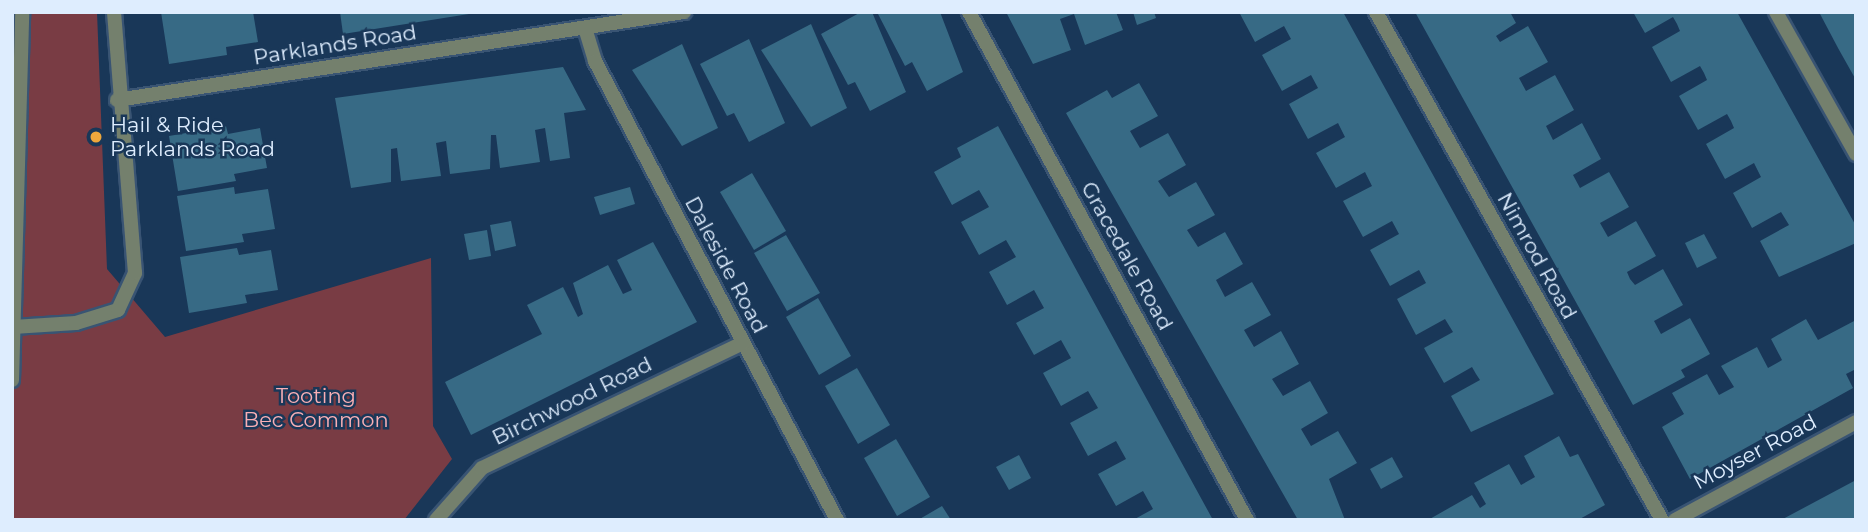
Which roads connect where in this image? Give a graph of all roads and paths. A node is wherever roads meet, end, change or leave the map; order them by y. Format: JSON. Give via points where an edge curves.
{"nodes":[{"id":1,"x":22,"y":12,"type":"edge"},
{"id":2,"x":114,"y":12,"type":"edge"},
{"id":3,"x":684,"y":12,"type":"edge"},
{"id":4,"x":970,"y":12,"type":"edge"},
{"id":5,"x":1376,"y":12,"type":"edge"},
{"id":6,"x":1776,"y":12,"type":"edge"},
{"id":7,"x":585,"y":28,"type":"junction"},
{"id":8,"x":117,"y":100,"type":"junction"},
{"id":9,"x":1856,"y":154,"type":"edge"},
{"id":10,"x":13,"y":327,"type":"edge"},
{"id":11,"x":743,"y":343,"type":"junction"},
{"id":12,"x":12,"y":380,"type":"edge"},
{"id":13,"x":1856,"y":422,"type":"edge"},
{"id":14,"x":436,"y":520,"type":"edge"},
{"id":15,"x":836,"y":520,"type":"edge"},
{"id":16,"x":1247,"y":520,"type":"edge"},
{"id":17,"x":1662,"y":520,"type":"edge"},
{"id":18,"x":1675,"y":520,"type":"edge"}],
"edges":[{"from":1,"to":10,"type":"street"},
{"from":2,"to":8,"type":"street"},
{"from":3,"to":7,"type":"street","name":"Parklands Road"},
{"from":4,"to":16,"type":"street","name":"Gracedale Road"},
{"from":5,"to":17,"type":"street","name":"Nimrod Road"},
{"from":6,"to":9,"type":"street"},
{"from":7,"to":8,"type":"street","name":"Parklands Road"},
{"from":7,"to":11,"type":"street","name":"Daleside Road","via":[[595,61]]},
{"from":8,"to":10,"type":"street","via":[[135,273],[118,310],[76,323]]},
{"from":10,"to":12,"type":"street"},
{"from":11,"to":14,"type":"street","name":"Birchwood Road","via":[[482,468]]},
{"from":11,"to":15,"type":"street","name":"Daleside Road"},
{"from":13,"to":18,"type":"street","name":"Moyser Road"}]}
